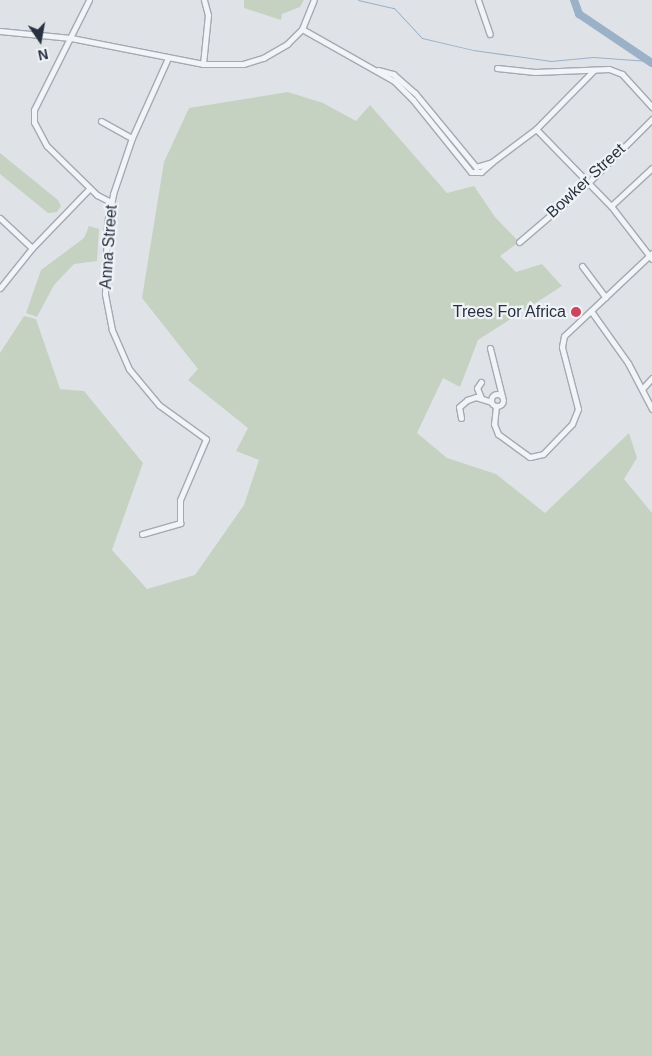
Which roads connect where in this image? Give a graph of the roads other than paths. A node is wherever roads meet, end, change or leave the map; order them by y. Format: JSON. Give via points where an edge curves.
{"nodes":[{"id":1,"x":89,"y":0,"type":"edge"},
{"id":2,"x":204,"y":0,"type":"edge"},
{"id":3,"x":314,"y":0,"type":"edge"},
{"id":4,"x":478,"y":0,"type":"edge"},
{"id":5,"x":302,"y":29,"type":"junction"},
{"id":6,"x":0,"y":31,"type":"edge"},
{"id":7,"x":490,"y":34,"type":"dead end"},
{"id":8,"x":71,"y":38,"type":"junction"},
{"id":9,"x":168,"y":58,"type":"junction"},
{"id":10,"x":203,"y":64,"type":"junction"},
{"id":11,"x":497,"y":68,"type":"dead end"},
{"id":12,"x":378,"y":70,"type":"junction"},
{"id":13,"x":594,"y":70,"type":"junction"},
{"id":14,"x":652,"y":107,"type":"edge"},
{"id":15,"x":652,"y":120,"type":"edge"},
{"id":16,"x":101,"y":121,"type":"dead end"},
{"id":17,"x":536,"y":129,"type":"junction"},
{"id":18,"x":132,"y":138,"type":"junction"},
{"id":19,"x":492,"y":162,"type":"junction"},
{"id":20,"x":652,"y":168,"type":"edge"},
{"id":21,"x":588,"y":183,"type":"junction"},
{"id":22,"x":90,"y":188,"type":"junction"},
{"id":23,"x":110,"y":202,"type":"junction"},
{"id":24,"x":611,"y":206,"type":"junction"},
{"id":25,"x":0,"y":218,"type":"edge"},
{"id":26,"x":519,"y":242,"type":"dead end"},
{"id":27,"x":32,"y":248,"type":"junction"},
{"id":28,"x":651,"y":256,"type":"edge"},
{"id":29,"x":582,"y":266,"type":"dead end"},
{"id":30,"x":0,"y":288,"type":"edge"},
{"id":31,"x":605,"y":297,"type":"junction"},
{"id":32,"x":591,"y":311,"type":"junction"},
{"id":33,"x":490,"y":348,"type":"dead end"},
{"id":34,"x":652,"y":378,"type":"edge"},
{"id":35,"x":480,"y":382,"type":"dead end"},
{"id":36,"x":642,"y":389,"type":"junction"},
{"id":37,"x":502,"y":396,"type":"junction"},
{"id":38,"x":482,"y":398,"type":"junction"},
{"id":39,"x":491,"y":402,"type":"junction"},
{"id":40,"x":496,"y":406,"type":"junction"},
{"id":41,"x":652,"y":409,"type":"edge"},
{"id":42,"x":461,"y":418,"type":"dead end"},
{"id":43,"x":142,"y":534,"type":"dead end"}],
"edges":[{"from":1,"to":8,"type":"street"},
{"from":2,"to":10,"type":"street","via":[[208,15]]},
{"from":3,"to":5,"type":"street"},
{"from":4,"to":7,"type":"street"},
{"from":5,"to":10,"type":"street","via":[[282,49],[263,58],[242,64]]},
{"from":5,"to":12,"type":"street"},
{"from":6,"to":8,"type":"street"},
{"from":8,"to":9,"type":"street"},
{"from":8,"to":22,"type":"street","via":[[34,110],[34,122],[47,146]]},
{"from":9,"to":10,"type":"street"},
{"from":9,"to":18,"type":"street","name":"Anna Street"},
{"from":11,"to":13,"type":"street","via":[[536,72]]},
{"from":12,"to":19,"type":"street","via":[[393,74],[415,93],[471,165],[479,168]]},
{"from":12,"to":19,"type":"street","via":[[413,100],[471,172],[481,172]]},
{"from":13,"to":14,"type":"street","via":[[609,69],[622,74]]},
{"from":13,"to":17,"type":"street"},
{"from":15,"to":21,"type":"street","name":"Bowker Street"},
{"from":16,"to":18,"type":"street"},
{"from":17,"to":19,"type":"street"},
{"from":17,"to":21,"type":"street"},
{"from":18,"to":23,"type":"street","name":"Anna Street"},
{"from":20,"to":24,"type":"street"},
{"from":21,"to":24,"type":"street"},
{"from":21,"to":26,"type":"street","name":"Bowker Street"},
{"from":22,"to":23,"type":"street"},
{"from":22,"to":27,"type":"street"},
{"from":23,"to":43,"type":"street","name":"Anna Street","via":[[105,294],[112,330],[121,353],[133,374],[159,405],[206,438],[180,500],[180,523],[172,528]]},
{"from":24,"to":28,"type":"street"},
{"from":25,"to":27,"type":"street"},
{"from":27,"to":30,"type":"street"},
{"from":28,"to":31,"type":"street"},
{"from":29,"to":31,"type":"street"},
{"from":31,"to":32,"type":"street"},
{"from":32,"to":36,"type":"street"},
{"from":32,"to":40,"type":"street","via":[[562,340],[578,404],[576,414],[572,424],[542,454],[530,457],[498,434],[494,424]]},
{"from":33,"to":37,"type":"street"},
{"from":34,"to":36,"type":"street"},
{"from":35,"to":38,"type":"street","via":[[476,388]]},
{"from":36,"to":41,"type":"street"},
{"from":37,"to":39,"type":"street","via":[[494,395]]},
{"from":37,"to":40,"type":"street","via":[[501,404]]},
{"from":38,"to":39,"type":"street"},
{"from":38,"to":42,"type":"street","via":[[470,398],[462,404]]},
{"from":39,"to":40,"type":"street"}]}
